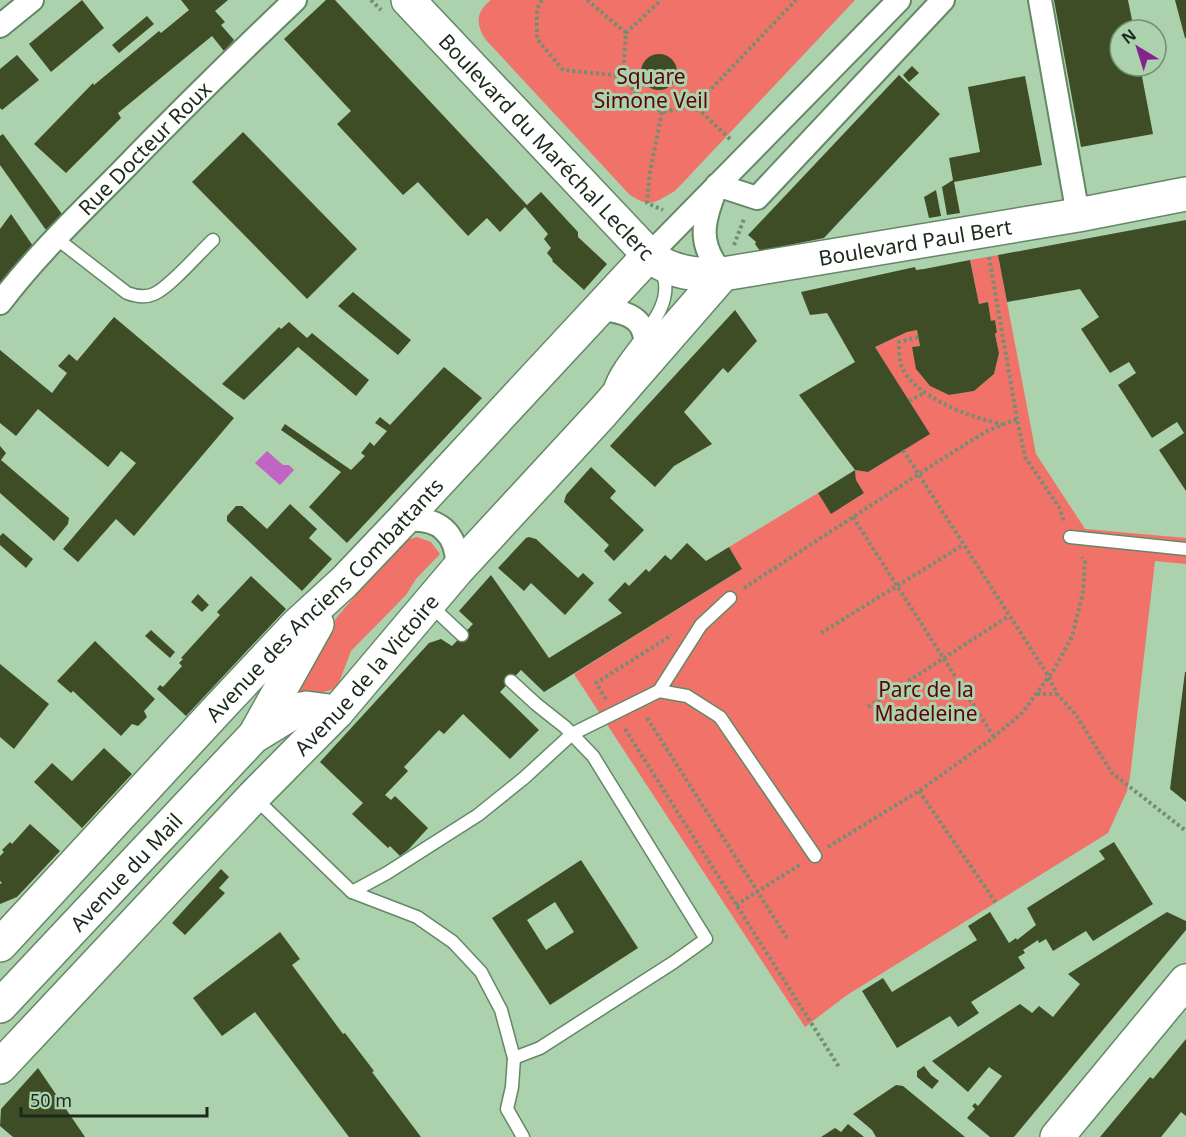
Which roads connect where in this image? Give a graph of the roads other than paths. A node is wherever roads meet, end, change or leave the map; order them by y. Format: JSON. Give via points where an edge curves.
{"nodes":[{"id":1,"x":32,"y":0,"type":"edge"},
{"id":2,"x":295,"y":0,"type":"edge"},
{"id":3,"x":408,"y":0,"type":"edge"},
{"id":4,"x":423,"y":0,"type":"edge"},
{"id":5,"x":899,"y":0,"type":"edge"},
{"id":6,"x":943,"y":0,"type":"edge"},
{"id":7,"x":1040,"y":0,"type":"edge"},
{"id":8,"x":0,"y":26,"type":"edge"},
{"id":9,"x":717,"y":185,"type":"junction"},
{"id":10,"x":1186,"y":194,"type":"edge"},
{"id":11,"x":1078,"y":215,"type":"junction"},
{"id":12,"x":56,"y":238,"type":"junction"},
{"id":13,"x":213,"y":240,"type":"dead end"},
{"id":14,"x":649,"y":255,"type":"junction"},
{"id":15,"x":723,"y":274,"type":"junction"},
{"id":16,"x":0,"y":303,"type":"edge"},
{"id":17,"x":601,"y":309,"type":"junction"},
{"id":18,"x":645,"y":348,"type":"junction"},
{"id":19,"x":402,"y":521,"type":"junction"},
{"id":20,"x":1070,"y":537,"type":"road end"},
{"id":21,"x":1186,"y":549,"type":"edge"},
{"id":22,"x":458,"y":570,"type":"junction"},
{"id":23,"x":344,"y":582,"type":"junction"},
{"id":24,"x":730,"y":598,"type":"road end"},
{"id":25,"x":429,"y":604,"type":"junction"},
{"id":26,"x":462,"y":635,"type":"dead end"},
{"id":27,"x":511,"y":681,"type":"dead end"},
{"id":28,"x":659,"y":691,"type":"junction"},
{"id":29,"x":337,"y":712,"type":"junction"},
{"id":30,"x":573,"y":734,"type":"junction"},
{"id":31,"x":253,"y":738,"type":"junction"},
{"id":32,"x":253,"y":797,"type":"junction"},
{"id":33,"x":815,"y":855,"type":"road end"},
{"id":34,"x":352,"y":892,"type":"junction"},
{"id":35,"x":0,"y":945,"type":"edge"},
{"id":36,"x":1186,"y":981,"type":"edge"},
{"id":37,"x":0,"y":1006,"type":"edge"},
{"id":38,"x":514,"y":1058,"type":"junction"},
{"id":39,"x":0,"y":1067,"type":"edge"},
{"id":40,"x":523,"y":1137,"type":"edge"},
{"id":41,"x":1057,"y":1137,"type":"edge"}],
"edges":[{"from":1,"to":8,"type":"street"},
{"from":2,"to":12,"type":"street","name":"Rue Docteur Roux"},
{"from":3,"to":14,"type":"main road","name":"Boulevard du Maréchal Leclerc"},
{"from":4,"to":14,"type":"lane","name":"Boulevard du Maréchal Leclerc","via":[[631,221]]},
{"from":5,"to":9,"type":"street"},
{"from":6,"to":9,"type":"street","via":[[757,198]]},
{"from":7,"to":11,"type":"street"},
{"from":9,"to":14,"type":"street"},
{"from":9,"to":15,"type":"street","via":[[705,217],[704,235],[708,254]]},
{"from":10,"to":11,"type":"main road","name":"Boulevard Paul Bert"},
{"from":11,"to":15,"type":"main road","name":"Boulevard Paul Bert"},
{"from":12,"to":13,"type":"lane","via":[[137,297],[165,287]]},
{"from":12,"to":16,"type":"street","name":"Rue Docteur Roux"},
{"from":14,"to":15,"type":"main road","name":"Boulevard Paul Bert","via":[[660,265],[676,270],[702,276]]},
{"from":14,"to":17,"type":"main road","name":"Avenue des Anciens Combattants"},
{"from":14,"to":18,"type":"lane","via":[[666,281],[666,293]]},
{"from":15,"to":18,"type":"main road","name":"Avenue de la Victoire"},
{"from":17,"to":18,"type":"street","via":[[629,314],[638,322]]},
{"from":17,"to":19,"type":"main road","name":"Avenue des Anciens Combattants"},
{"from":18,"to":22,"type":"main road","name":"Avenue de la Victoire","via":[[602,412]]},
{"from":19,"to":22,"type":"street","via":[[433,522],[446,530],[455,543]]},
{"from":19,"to":23,"type":"main road","name":"Avenue des Anciens Combattants"},
{"from":20,"to":21,"type":"lane"},
{"from":22,"to":25,"type":"main road","name":"Avenue de la Victoire"},
{"from":23,"to":31,"type":"main road","name":"Avenue du Mail","via":[[306,641]]},
{"from":23,"to":35,"type":"main road","name":"Avenue des Anciens Combattants","via":[[296,626]]},
{"from":24,"to":28,"type":"lane","via":[[701,625]]},
{"from":25,"to":26,"type":"lane"},
{"from":25,"to":29,"type":"main road","name":"Avenue de la Victoire"},
{"from":27,"to":30,"type":"lane"},
{"from":28,"to":30,"type":"lane"},
{"from":28,"to":33,"type":"lane","via":[[687,696],[720,717]]},
{"from":29,"to":31,"type":"main road","name":"Avenue du Mail","via":[[297,710]]},
{"from":29,"to":32,"type":"main road","name":"Avenue de la Victoire"},
{"from":30,"to":34,"type":"lane","via":[[478,815]]},
{"from":30,"to":38,"type":"lane","via":[[593,756],[706,939],[540,1048]]},
{"from":31,"to":37,"type":"main road","name":"Avenue du Mail"},
{"from":32,"to":34,"type":"lane"},
{"from":32,"to":39,"type":"main road","name":"Avenue de la Victoire"},
{"from":34,"to":38,"type":"lane","via":[[417,917],[453,942],[481,972],[501,1010]]},
{"from":36,"to":41,"type":"main road"},
{"from":38,"to":40,"type":"lane","via":[[507,1109]]}]}
